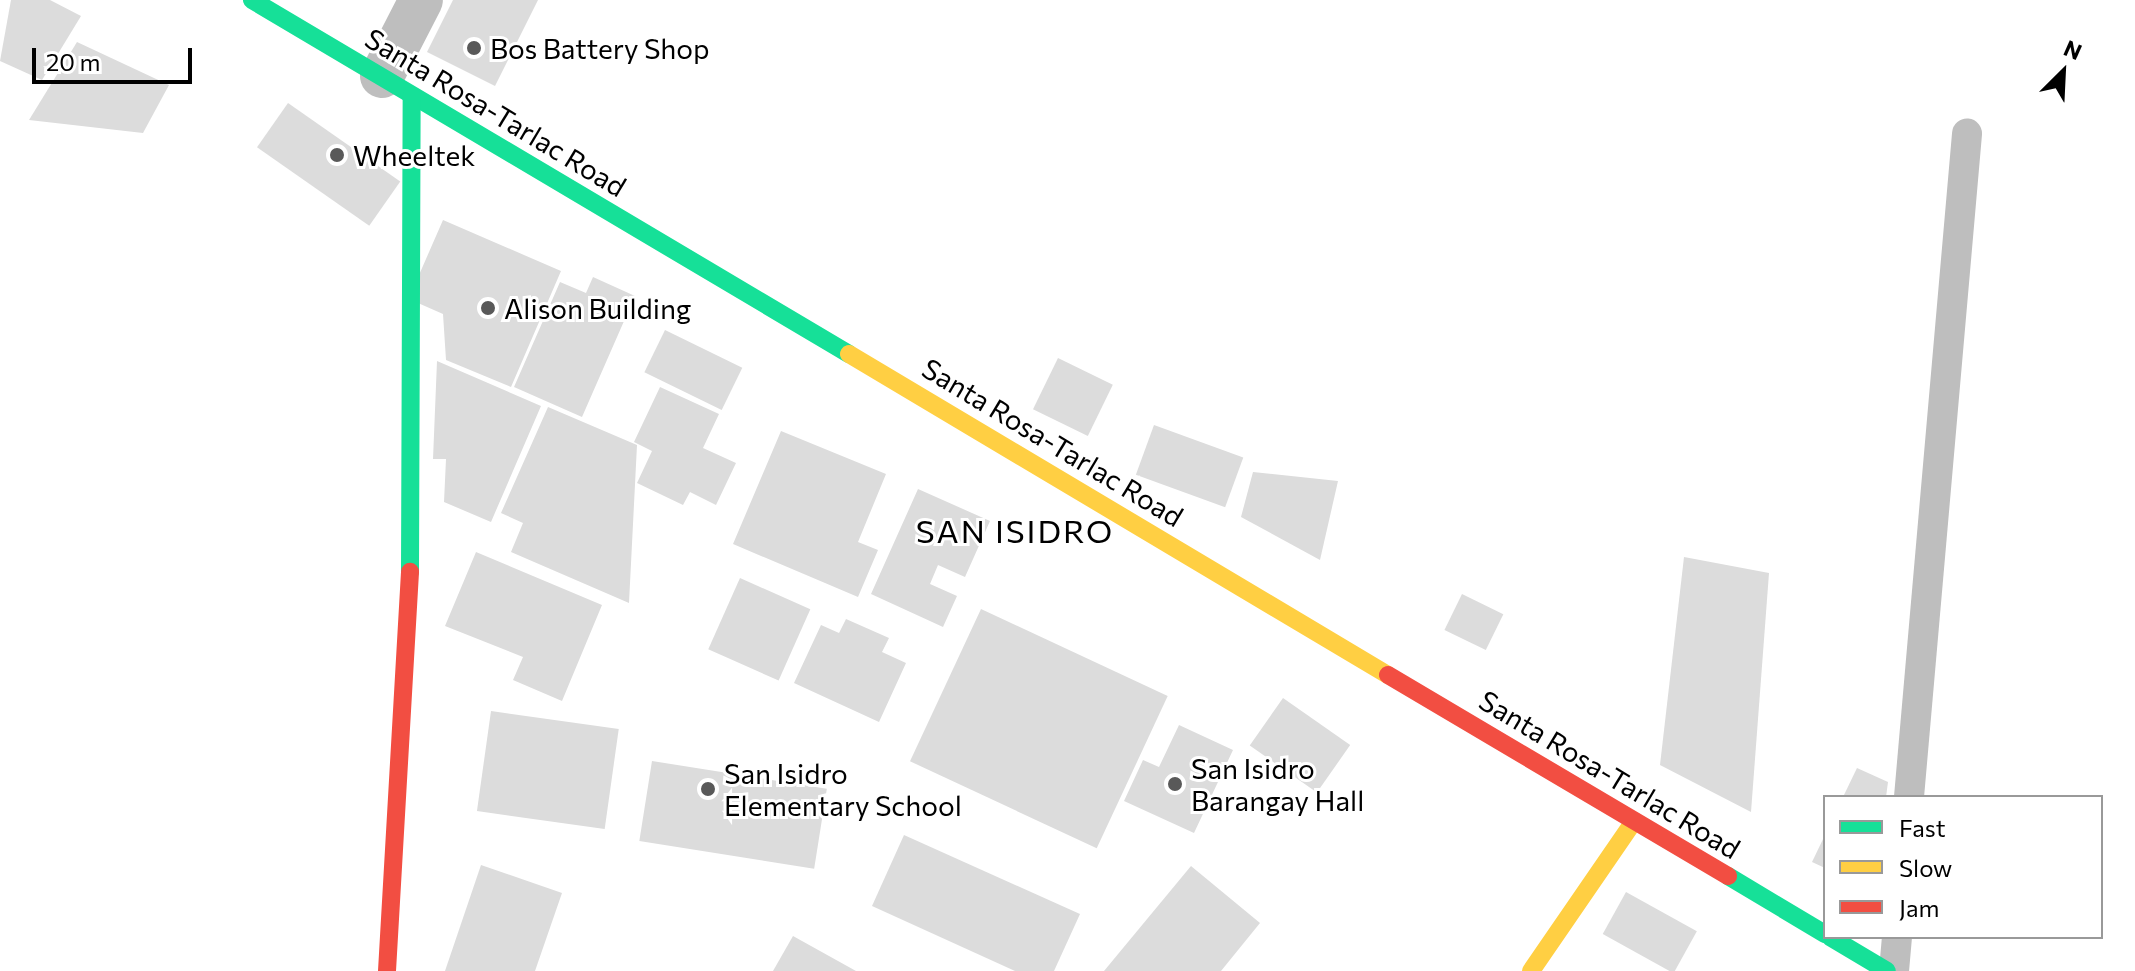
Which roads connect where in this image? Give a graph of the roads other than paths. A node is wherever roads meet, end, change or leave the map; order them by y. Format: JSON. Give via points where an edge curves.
{"nodes":[{"id":1,"x":252,"y":0,"type":"edge"},
{"id":2,"x":421,"y":0,"type":"edge"},
{"id":3,"x":397,"y":86,"type":"junction"},
{"id":4,"x":1967,"y":134,"type":"dead end"},
{"id":5,"x":1909,"y":795,"type":"edge"},
{"id":6,"x":1634,"y":821,"type":"junction"},
{"id":7,"x":1823,"y":934,"type":"edge"},
{"id":8,"x":1832,"y":939,"type":"edge"},
{"id":9,"x":1897,"y":939,"type":"edge"},
{"id":10,"x":387,"y":971,"type":"edge"},
{"id":11,"x":1531,"y":971,"type":"edge"},
{"id":12,"x":1887,"y":971,"type":"edge"},
{"id":13,"x":1894,"y":971,"type":"edge"}],
"edges":[{"from":1,"to":3,"type":"main road","name":"Santa Rosa-Tarlac Road"},
{"from":2,"to":3,"type":"street"},
{"from":3,"to":6,"type":"main road","name":"Santa Rosa-Tarlac Road"},
{"from":3,"to":10,"type":"main road","via":[[410,672]]},
{"from":4,"to":5,"type":"lane"},
{"from":6,"to":7,"type":"main road","name":"Santa Rosa-Tarlac Road"},
{"from":6,"to":11,"type":"main road"},
{"from":8,"to":12,"type":"main road","name":"Santa Rosa-Tarlac Road"},
{"from":9,"to":13,"type":"lane"}]}
